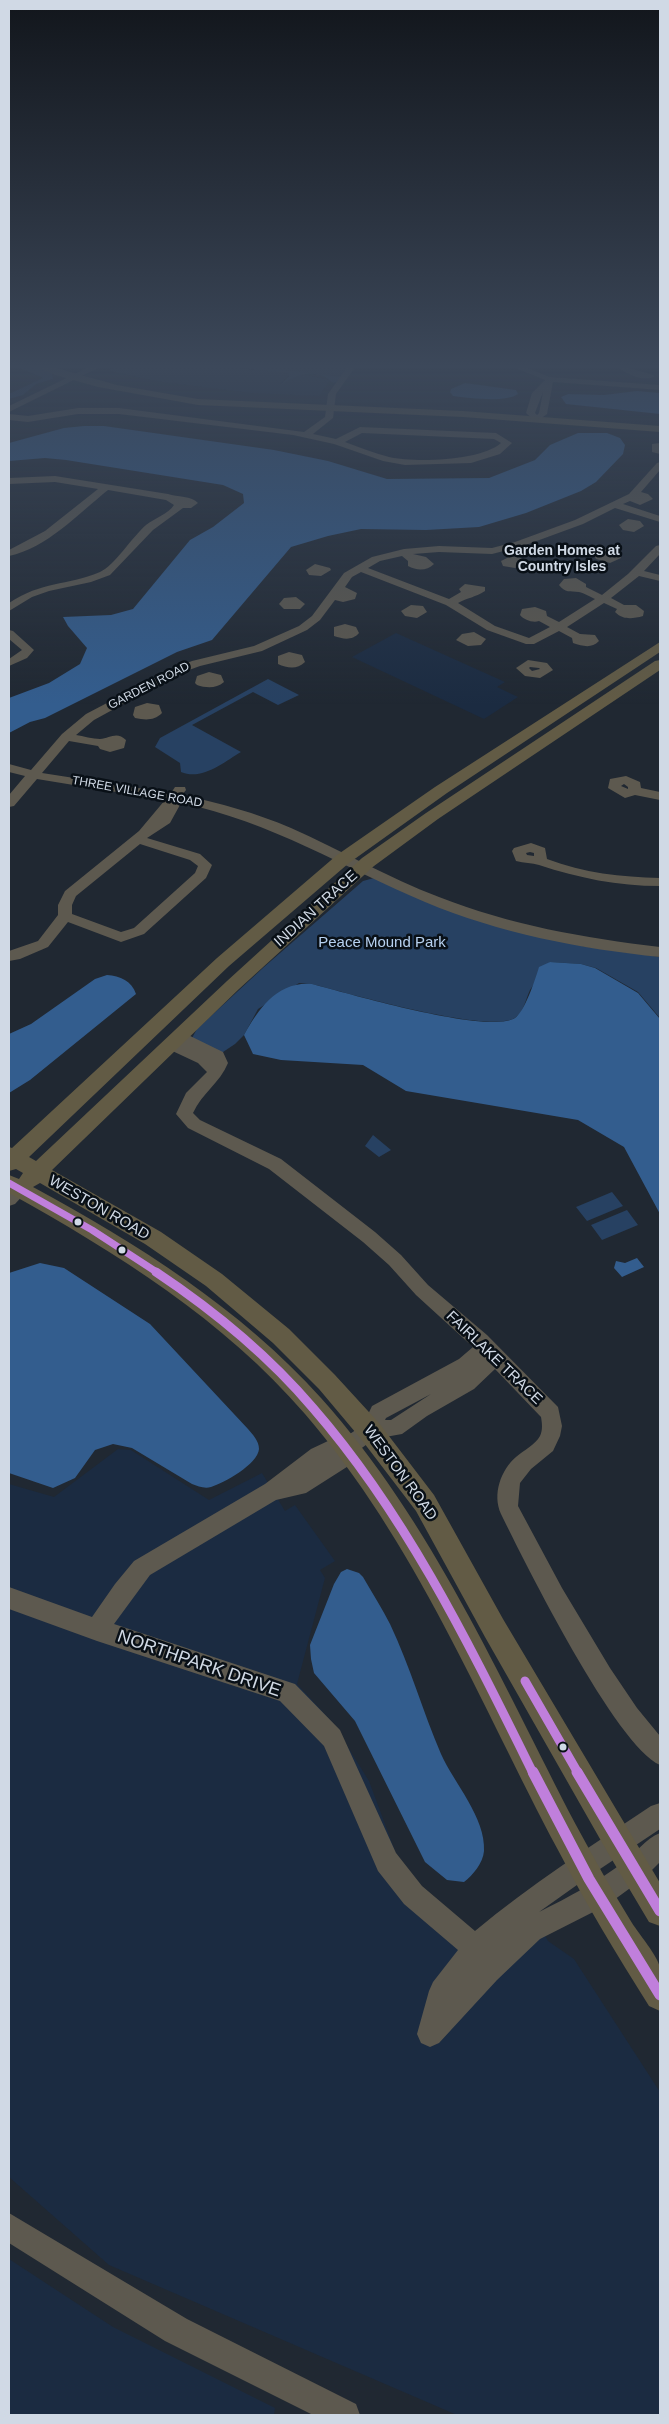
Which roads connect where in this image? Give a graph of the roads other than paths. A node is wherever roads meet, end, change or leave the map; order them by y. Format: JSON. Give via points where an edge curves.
{"nodes":[{"id":1,"x":52,"y":479,"type":"edge"},
{"id":2,"x":56,"y":479,"type":"edge"},
{"id":3,"x":653,"y":479,"type":"edge"},
{"id":4,"x":9,"y":481,"type":"edge"},
{"id":5,"x":106,"y":487,"type":"junction"},
{"id":6,"x":616,"y":504,"type":"junction"},
{"id":7,"x":648,"y":516,"type":"junction"},
{"id":8,"x":660,"y":519,"type":"edge"},
{"id":9,"x":636,"y":523,"type":"dead end"},
{"id":10,"x":660,"y":548,"type":"edge"},
{"id":11,"x":498,"y":550,"type":"junction"},
{"id":12,"x":401,"y":552,"type":"junction"},
{"id":13,"x":9,"y":553,"type":"edge"},
{"id":14,"x":509,"y":559,"type":"dead end"},
{"id":15,"x":414,"y":560,"type":"dead end"},
{"id":16,"x":630,"y":565,"type":"junction"},
{"id":17,"x":353,"y":567,"type":"junction"},
{"id":18,"x":325,"y":571,"type":"dead end"},
{"id":19,"x":659,"y":579,"type":"edge"},
{"id":20,"x":579,"y":588,"type":"dead end"},
{"id":21,"x":467,"y":592,"type":"dead end"},
{"id":22,"x":437,"y":597,"type":"junction"},
{"id":23,"x":602,"y":598,"type":"junction"},
{"id":24,"x":450,"y":603,"type":"junction"},
{"id":25,"x":300,"y":605,"type":"dead end"},
{"id":26,"x":9,"y":608,"type":"edge"},
{"id":27,"x":419,"y":608,"type":"dead end"},
{"id":28,"x":623,"y":608,"type":"dead end"},
{"id":29,"x":319,"y":614,"type":"junction"},
{"id":30,"x":540,"y":617,"type":"dead end"},
{"id":31,"x":561,"y":627,"type":"junction"},
{"id":32,"x":340,"y":628,"type":"dead end"},
{"id":33,"x":491,"y":628,"type":"junction"},
{"id":34,"x":9,"y":633,"type":"edge"},
{"id":35,"x":477,"y":636,"type":"dead end"},
{"id":36,"x":578,"y":637,"type":"dead end"},
{"id":37,"x":280,"y":639,"type":"junction"},
{"id":38,"x":530,"y":642,"type":"junction"},
{"id":39,"x":660,"y":646,"type":"edge"},
{"id":40,"x":263,"y":647,"type":"junction"},
{"id":41,"x":252,"y":651,"type":"junction"},
{"id":42,"x":284,"y":657,"type":"dead end"},
{"id":43,"x":532,"y":662,"type":"dead end"},
{"id":44,"x":9,"y":663,"type":"edge"},
{"id":45,"x":660,"y":664,"type":"edge"},
{"id":46,"x":185,"y":667,"type":"junction"},
{"id":47,"x":203,"y":676,"type":"dead end"},
{"id":48,"x":111,"y":705,"type":"junction"},
{"id":49,"x":138,"y":712,"type":"dead end"},
{"id":50,"x":72,"y":738,"type":"junction"},
{"id":51,"x":104,"y":743,"type":"dead end"},
{"id":52,"x":9,"y":760,"type":"edge"},
{"id":53,"x":9,"y":768,"type":"edge"},
{"id":54,"x":43,"y":772,"type":"junction"},
{"id":55,"x":634,"y":791,"type":"dead end"},
{"id":56,"x":178,"y":794,"type":"junction"},
{"id":57,"x":660,"y":796,"type":"edge"},
{"id":58,"x":9,"y":803,"type":"edge"},
{"id":59,"x":140,"y":836,"type":"junction"},
{"id":60,"x":538,"y":860,"type":"dead end"},
{"id":61,"x":356,"y":861,"type":"junction"},
{"id":62,"x":660,"y":882,"type":"edge"},
{"id":63,"x":65,"y":916,"type":"junction"},
{"id":64,"x":660,"y":941,"type":"edge"},
{"id":65,"x":660,"y":952,"type":"edge"},
{"id":66,"x":9,"y":956,"type":"edge"},
{"id":67,"x":176,"y":1040,"type":"junction"},
{"id":68,"x":10,"y":1159,"type":"edge"},
{"id":69,"x":38,"y":1172,"type":"junction"},
{"id":70,"x":12,"y":1190,"type":"edge"},
{"id":71,"x":491,"y":1352,"type":"junction"},
{"id":72,"x":370,"y":1431,"type":"junction"},
{"id":73,"x":347,"y":1447,"type":"junction"},
{"id":74,"x":9,"y":1598,"type":"edge"},
{"id":75,"x":97,"y":1630,"type":"junction"},
{"id":76,"x":660,"y":1753,"type":"edge"},
{"id":77,"x":660,"y":1815,"type":"edge"},
{"id":78,"x":618,"y":1843,"type":"junction"},
{"id":79,"x":660,"y":1845,"type":"edge"},
{"id":80,"x":582,"y":1866,"type":"junction"},
{"id":81,"x":635,"y":1869,"type":"junction"},
{"id":82,"x":598,"y":1896,"type":"junction"},
{"id":83,"x":660,"y":1911,"type":"edge"},
{"id":84,"x":475,"y":1948,"type":"junction"},
{"id":85,"x":488,"y":1971,"type":"junction"},
{"id":86,"x":660,"y":1995,"type":"edge"},
{"id":87,"x":9,"y":2227,"type":"edge"},
{"id":88,"x":345,"y":2415,"type":"edge"}],
"edges":[{"from":1,"to":4,"type":"street"},
{"from":2,"to":5,"type":"street"},
{"from":3,"to":6,"type":"street","name":"GARDEN ROAD","via":[[632,489]]},
{"from":5,"to":13,"type":"street","via":[[48,535]]},
{"from":5,"to":26,"type":"street","via":[[168,497],[179,503],[177,509],[149,528],[106,573],[46,588]]},
{"from":6,"to":7,"type":"street"},
{"from":6,"to":11,"type":"street","name":"GARDEN ROAD","via":[[558,530]]},
{"from":7,"to":8,"type":"street"},
{"from":7,"to":9,"type":"street"},
{"from":10,"to":16,"type":"street"},
{"from":11,"to":12,"type":"street","name":"GARDEN ROAD"},
{"from":11,"to":14,"type":"street"},
{"from":12,"to":15,"type":"street"},
{"from":12,"to":17,"type":"street","name":"GARDEN ROAD"},
{"from":16,"to":19,"type":"street"},
{"from":16,"to":23,"type":"street"},
{"from":17,"to":18,"type":"street"},
{"from":17,"to":22,"type":"street"},
{"from":17,"to":29,"type":"street","name":"GARDEN ROAD"},
{"from":20,"to":23,"type":"street"},
{"from":21,"to":24,"type":"street"},
{"from":22,"to":24,"type":"street"},
{"from":22,"to":27,"type":"street"},
{"from":23,"to":28,"type":"street"},
{"from":23,"to":31,"type":"street"},
{"from":24,"to":33,"type":"street"},
{"from":25,"to":29,"type":"street"},
{"from":29,"to":32,"type":"street"},
{"from":29,"to":37,"type":"street","name":"GARDEN ROAD"},
{"from":30,"to":31,"type":"street"},
{"from":31,"to":36,"type":"street"},
{"from":31,"to":38,"type":"street"},
{"from":33,"to":35,"type":"street"},
{"from":33,"to":38,"type":"street"},
{"from":34,"to":44,"type":"street","via":[[28,650]]},
{"from":37,"to":40,"type":"street","name":"GARDEN ROAD"},
{"from":37,"to":41,"type":"street","via":[[259,635],[249,646]]},
{"from":38,"to":43,"type":"street"},
{"from":39,"to":61,"type":"main road","name":"INDIAN TRACE","via":[[425,801]]},
{"from":40,"to":41,"type":"street","name":"GARDEN ROAD"},
{"from":40,"to":42,"type":"street"},
{"from":41,"to":46,"type":"street","name":"GARDEN ROAD"},
{"from":45,"to":61,"type":"main road","name":"INDIAN TRACE","via":[[432,816]]},
{"from":46,"to":47,"type":"street"},
{"from":46,"to":48,"type":"street","name":"GARDEN ROAD"},
{"from":48,"to":49,"type":"street"},
{"from":48,"to":50,"type":"street","name":"GARDEN ROAD","via":[[90,717]]},
{"from":50,"to":51,"type":"street"},
{"from":50,"to":54,"type":"street","name":"GARDEN ROAD"},
{"from":52,"to":54,"type":"street","name":"THREE VILLAGE ROAD"},
{"from":53,"to":54,"type":"street","name":"THREE VILLAGE ROAD"},
{"from":54,"to":56,"type":"street","name":"THREE VILLAGE ROAD"},
{"from":54,"to":58,"type":"street","name":"GARDEN ROAD","via":[[32,789]]},
{"from":55,"to":57,"type":"street"},
{"from":56,"to":59,"type":"street","via":[[166,819],[154,830]]},
{"from":56,"to":61,"type":"street","name":"THREE VILLAGE ROAD","via":[[260,821]]},
{"from":59,"to":63,"type":"street","via":[[70,894]]},
{"from":59,"to":63,"type":"street","via":[[195,857],[205,865],[201,875],[139,931],[121,937]]},
{"from":60,"to":62,"type":"street","via":[[599,877]]},
{"from":61,"to":64,"type":"street","name":"THREE VILLAGE ROAD","via":[[502,916],[601,937]]},
{"from":61,"to":65,"type":"street","name":"THREE VILLAGE ROAD","via":[[460,911],[516,928],[566,939]]},
{"from":61,"to":67,"type":"main road","name":"INDIAN TRACE"},
{"from":61,"to":68,"type":"main road","name":"INDIAN TRACE","via":[[224,962]]},
{"from":63,"to":66,"type":"street","via":[[43,944]]},
{"from":67,"to":69,"type":"main road","name":"INDIAN TRACE"},
{"from":67,"to":71,"type":"street","name":"FAIRLAKE TRACE","via":[[214,1066],[216,1073],[192,1097],[184,1114],[194,1124],[275,1164],[373,1240],[422,1290]]},
{"from":68,"to":69,"type":"main road","name":"WESTON ROAD"},
{"from":69,"to":70,"type":"main road","name":"INDIAN TRACE"},
{"from":69,"to":72,"type":"main road","name":"WESTON ROAD","via":[[153,1238],[221,1286],[288,1343]]},
{"from":70,"to":73,"type":"main road","name":"WESTON ROAD","via":[[120,1246],[199,1300],[294,1386]]},
{"from":71,"to":72,"type":"street","via":[[467,1383],[395,1428]]},
{"from":71,"to":76,"type":"street","name":"FAIRLAKE TRACE","via":[[551,1412],[553,1422],[546,1446],[511,1478],[508,1507],[558,1602],[614,1697],[640,1733]]},
{"from":72,"to":73,"type":"street"},
{"from":72,"to":78,"type":"main road","name":"WESTON ROAD","via":[[425,1503]]},
{"from":73,"to":75,"type":"street","via":[[343,1459],[299,1486],[272,1491],[142,1568],[122,1591]]},
{"from":73,"to":80,"type":"main road","name":"WESTON ROAD","via":[[400,1521],[467,1641]]},
{"from":74,"to":75,"type":"street","name":"NORTHPARK DRIVE"},
{"from":75,"to":84,"type":"street","name":"NORTHPARK DRIVE","via":[[287,1692],[332,1738],[387,1862],[413,1895]]},
{"from":77,"to":78,"type":"street"},
{"from":78,"to":80,"type":"street"},
{"from":78,"to":81,"type":"main road","name":"WESTON ROAD"},
{"from":79,"to":81,"type":"street"},
{"from":80,"to":82,"type":"main road","name":"WESTON ROAD"},
{"from":80,"to":84,"type":"street"},
{"from":81,"to":82,"type":"street"},
{"from":81,"to":83,"type":"main road","name":"WESTON ROAD"},
{"from":82,"to":85,"type":"street","via":[[531,1930]]},
{"from":82,"to":86,"type":"main road","name":"WESTON ROAD"},
{"from":84,"to":85,"type":"street","name":"NORTHPARK DRIVE"},
{"from":84,"to":85,"type":"street","via":[[442,1991],[430,2034]]},
{"from":87,"to":88,"type":"street","via":[[176,2330]]}]}
